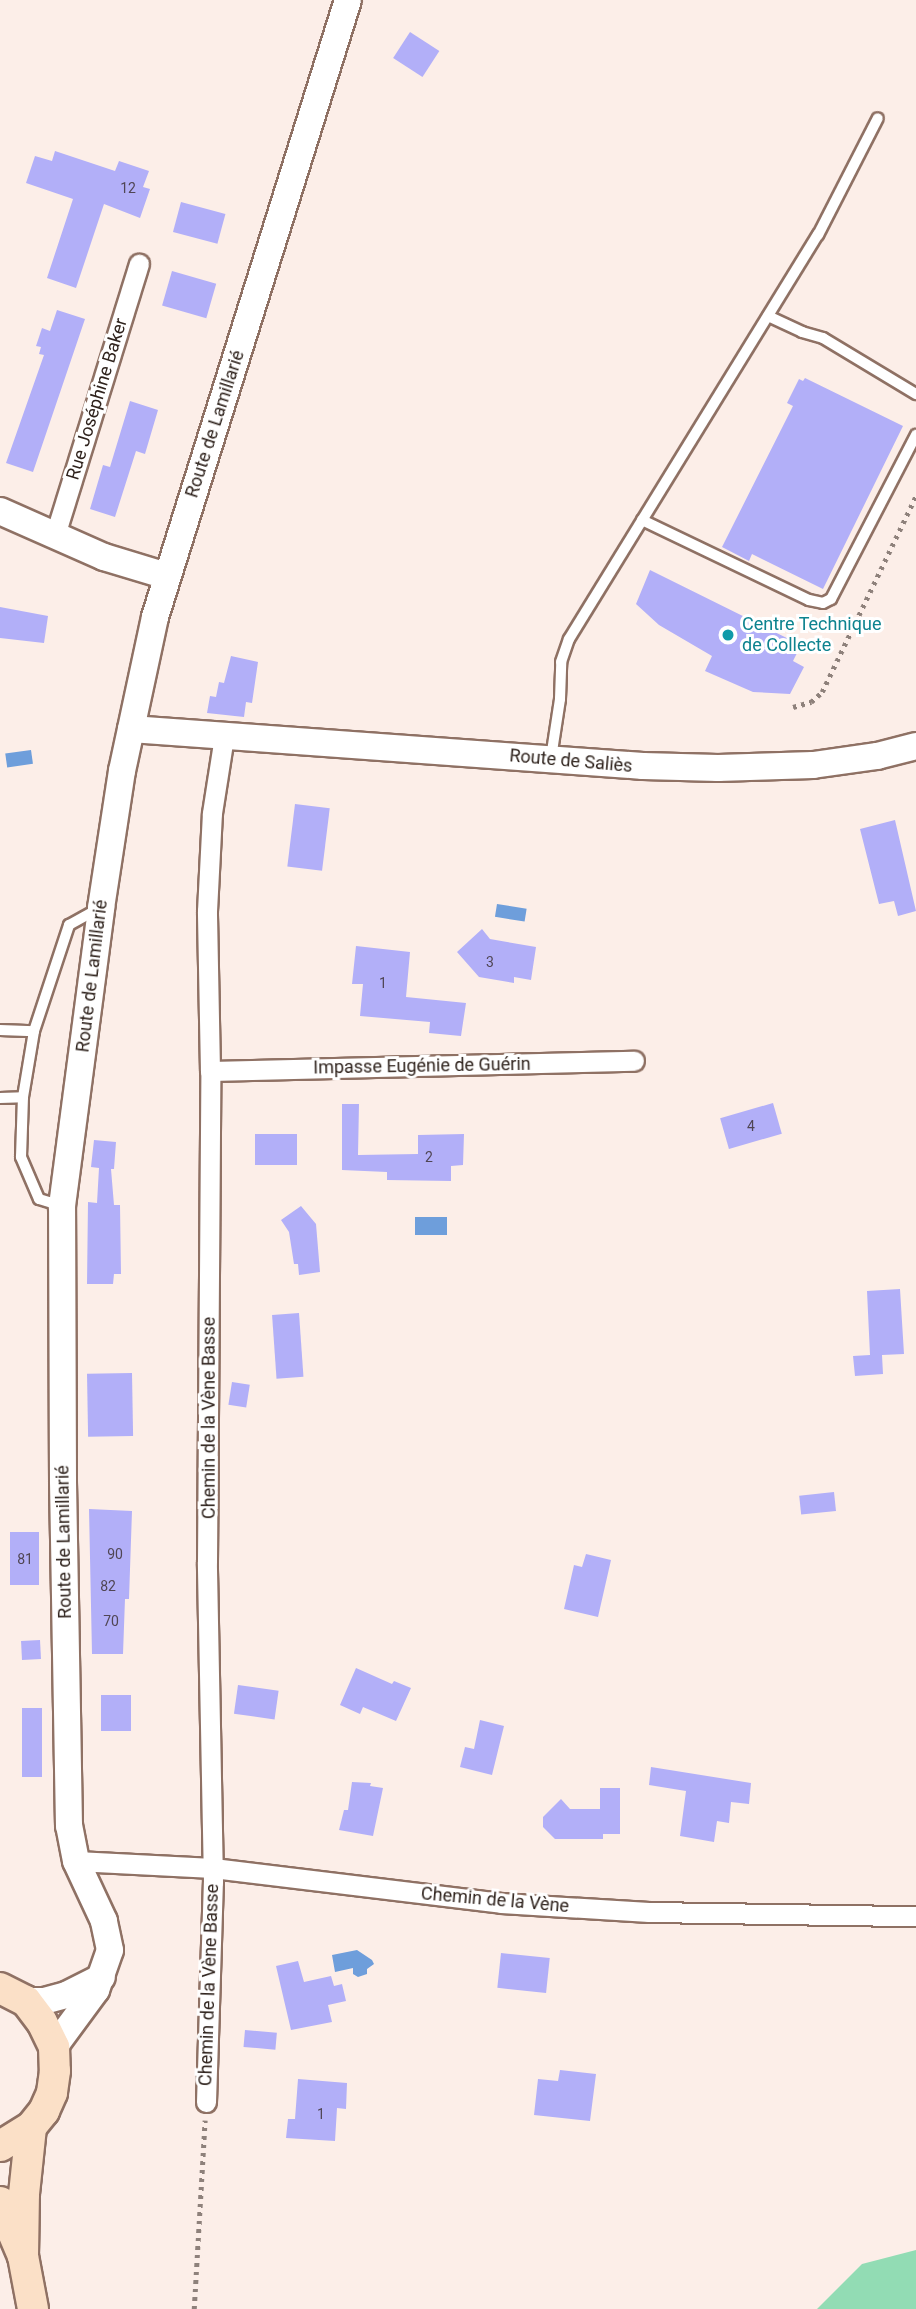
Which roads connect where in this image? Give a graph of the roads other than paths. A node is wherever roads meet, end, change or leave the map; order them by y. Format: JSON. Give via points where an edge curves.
{"nodes":[{"id":1,"x":348,"y":0,"type":"edge"},
{"id":2,"x":878,"y":118,"type":"dead end"},
{"id":3,"x":139,"y":264,"type":"dead end"},
{"id":4,"x":768,"y":316,"type":"junction"},
{"id":5,"x":916,"y":394,"type":"edge"},
{"id":6,"x":916,"y":435,"type":"edge"},
{"id":7,"x":0,"y":511,"type":"edge"},
{"id":8,"x":642,"y":520,"type":"junction"},
{"id":9,"x":55,"y":535,"type":"junction"},
{"id":10,"x":167,"y":576,"type":"junction"},
{"id":11,"x":131,"y":729,"type":"junction"},
{"id":12,"x":224,"y":736,"type":"junction"},
{"id":13,"x":916,"y":746,"type":"edge"},
{"id":14,"x":551,"y":759,"type":"junction"},
{"id":15,"x":101,"y":908,"type":"junction"},
{"id":16,"x":0,"y":1030,"type":"edge"},
{"id":17,"x":34,"y":1031,"type":"junction"},
{"id":18,"x":634,"y":1061,"type":"dead end"},
{"id":19,"x":210,"y":1071,"type":"junction"},
{"id":20,"x":23,"y":1097,"type":"junction"},
{"id":21,"x":0,"y":1098,"type":"edge"},
{"id":22,"x":62,"y":1206,"type":"junction"},
{"id":23,"x":76,"y":1861,"type":"junction"},
{"id":24,"x":213,"y":1868,"type":"junction"},
{"id":25,"x":916,"y":1916,"type":"edge"},
{"id":26,"x":102,"y":1977,"type":"junction"},
{"id":27,"x":13,"y":1994,"type":"edge"},
{"id":28,"x":54,"y":2047,"type":"junction"},
{"id":29,"x":206,"y":2102,"type":"road end"},
{"id":30,"x":32,"y":2127,"type":"junction"},
{"id":31,"x":0,"y":2146,"type":"edge"},
{"id":32,"x":0,"y":2202,"type":"edge"},
{"id":33,"x":23,"y":2256,"type":"junction"},
{"id":34,"x":33,"y":2309,"type":"edge"}],
"edges":[{"from":1,"to":10,"type":"main road","name":"Route de Lamillarié"},
{"from":2,"to":4,"type":"lane","via":[[818,235]]},
{"from":3,"to":9,"type":"street","name":"Rue Joséphine Baker"},
{"from":4,"to":5,"type":"lane","via":[[823,338]]},
{"from":4,"to":8,"type":"lane"},
{"from":6,"to":8,"type":"lane","via":[[831,599],[823,603]]},
{"from":7,"to":9,"type":"main road"},
{"from":8,"to":14,"type":"lane","via":[[569,639],[561,662]]},
{"from":9,"to":10,"type":"main road"},
{"from":10,"to":11,"type":"main road","name":"Route de Lamillarié"},
{"from":11,"to":12,"type":"main road","name":"Route de Saliès"},
{"from":11,"to":15,"type":"main road","name":"Route de Lamillarié"},
{"from":12,"to":14,"type":"main road","name":"Route de Saliès"},
{"from":12,"to":19,"type":"street","name":"Chemin de la Vène Basse","via":[[209,866]]},
{"from":13,"to":14,"type":"main road","name":"Route de Saliès","via":[[825,763],[758,767]]},
{"from":15,"to":17,"type":"lane","via":[[69,925]]},
{"from":15,"to":22,"type":"main road","name":"Route de Lamillarié"},
{"from":16,"to":17,"type":"lane"},
{"from":17,"to":20,"type":"lane"},
{"from":18,"to":19,"type":"street","name":"Impasse Eugénie de Guérin"},
{"from":19,"to":24,"type":"street","name":"Chemin de la Vène Basse","via":[[207,1562]]},
{"from":20,"to":21,"type":"lane"},
{"from":20,"to":22,"type":"lane","via":[[21,1157],[39,1199]]},
{"from":22,"to":23,"type":"main road","name":"Route de Lamillarié","via":[[67,1753],[69,1826]]},
{"from":23,"to":24,"type":"street","name":"Chemin de la Vène"},
{"from":23,"to":26,"type":"main road","name":"Route de Lamillarié","via":[[109,1935],[108,1964]]},
{"from":24,"to":25,"type":"street","name":"Chemin de la Vène","via":[[501,1903],[649,1912]]},
{"from":24,"to":29,"type":"street","name":"Chemin de la Vène Basse"},
{"from":26,"to":27,"type":"main road","via":[[44,2001]]},
{"from":26,"to":28,"type":"main road","name":"Route de Lamillarié"},
{"from":27,"to":28,"type":"main road","via":[[42,2022]]},
{"from":28,"to":30,"type":"main road","via":[[52,2093]]},
{"from":30,"to":31,"type":"main road"},
{"from":30,"to":33,"type":"main road"},
{"from":32,"to":33,"type":"main road"},
{"from":33,"to":34,"type":"main road"}]}
